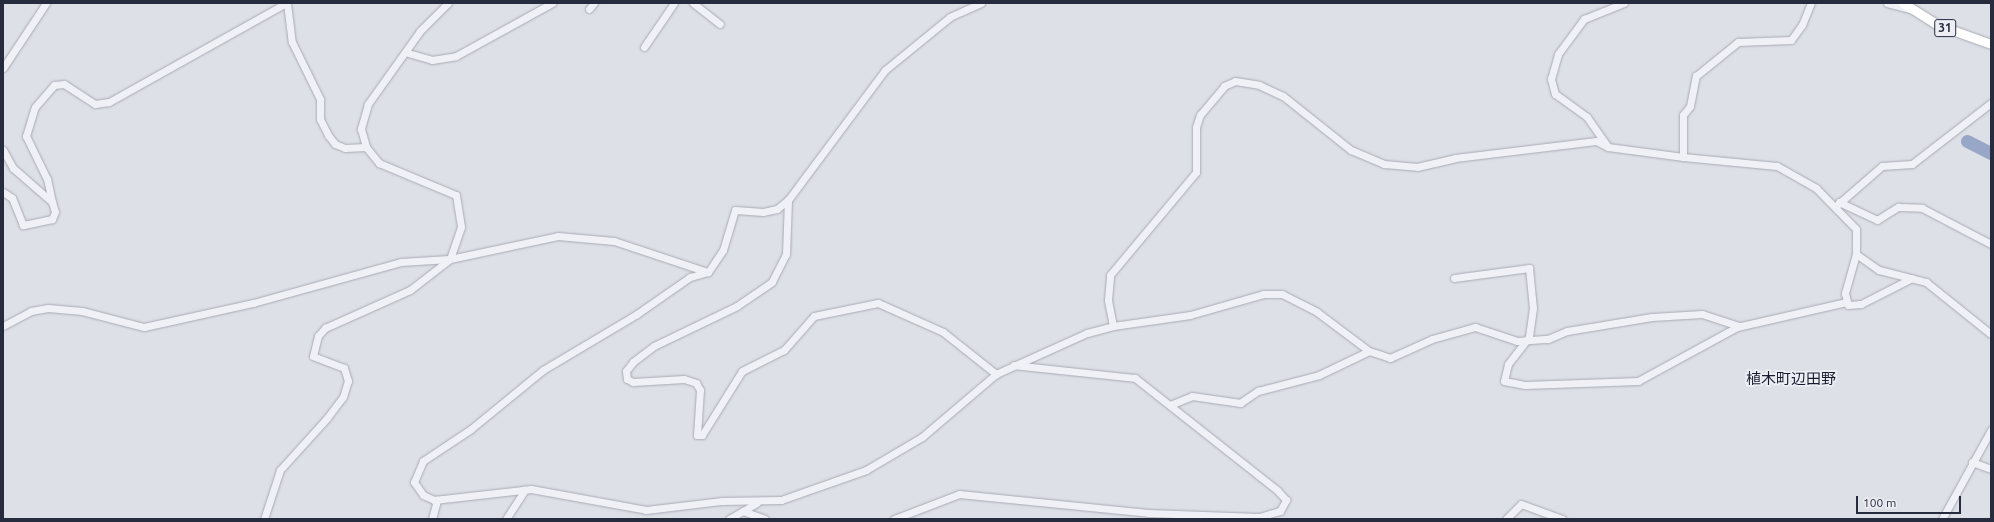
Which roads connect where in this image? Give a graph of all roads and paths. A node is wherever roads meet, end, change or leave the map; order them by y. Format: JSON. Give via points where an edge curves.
{"nodes":[{"id":1,"x":46,"y":3,"type":"edge"},
{"id":2,"x":286,"y":3,"type":"edge"},
{"id":3,"x":448,"y":3,"type":"edge"},
{"id":4,"x":552,"y":3,"type":"edge"},
{"id":5,"x":594,"y":3,"type":"edge"},
{"id":6,"x":674,"y":3,"type":"edge"},
{"id":7,"x":693,"y":3,"type":"edge"},
{"id":8,"x":981,"y":3,"type":"edge"},
{"id":9,"x":1624,"y":3,"type":"edge"},
{"id":10,"x":1811,"y":3,"type":"edge"},
{"id":11,"x":1887,"y":3,"type":"edge"},
{"id":12,"x":1903,"y":3,"type":"edge"},
{"id":13,"x":588,"y":9,"type":"dead end"},
{"id":14,"x":1912,"y":10,"type":"junction"},
{"id":15,"x":720,"y":24,"type":"dead end"},
{"id":16,"x":1991,"y":44,"type":"edge"},
{"id":17,"x":644,"y":46,"type":"dead end"},
{"id":18,"x":408,"y":53,"type":"junction"},
{"id":19,"x":3,"y":68,"type":"edge"},
{"id":20,"x":1991,"y":103,"type":"edge"},
{"id":21,"x":366,"y":147,"type":"junction"},
{"id":22,"x":1608,"y":147,"type":"junction"},
{"id":23,"x":3,"y":150,"type":"edge"},
{"id":24,"x":1683,"y":157,"type":"junction"},
{"id":25,"x":3,"y":192,"type":"edge"},
{"id":26,"x":788,"y":200,"type":"junction"},
{"id":27,"x":52,"y":202,"type":"junction"},
{"id":28,"x":1838,"y":204,"type":"junction"},
{"id":29,"x":1991,"y":244,"type":"edge"},
{"id":30,"x":1856,"y":254,"type":"junction"},
{"id":31,"x":450,"y":259,"type":"junction"},
{"id":32,"x":708,"y":272,"type":"junction"},
{"id":33,"x":1454,"y":278,"type":"dead end"},
{"id":34,"x":1912,"y":278,"type":"junction"},
{"id":35,"x":1846,"y":302,"type":"junction"},
{"id":36,"x":3,"y":326,"type":"edge"},
{"id":37,"x":1113,"y":326,"type":"junction"},
{"id":38,"x":1739,"y":326,"type":"junction"},
{"id":39,"x":1991,"y":334,"type":"edge"},
{"id":40,"x":1527,"y":340,"type":"junction"},
{"id":41,"x":1369,"y":351,"type":"junction"},
{"id":42,"x":1014,"y":365,"type":"junction"},
{"id":43,"x":996,"y":374,"type":"junction"},
{"id":44,"x":1170,"y":405,"type":"junction"},
{"id":45,"x":1991,"y":430,"type":"edge"},
{"id":46,"x":1972,"y":462,"type":"junction"},
{"id":47,"x":1991,"y":469,"type":"edge"},
{"id":48,"x":525,"y":490,"type":"junction"},
{"id":49,"x":437,"y":500,"type":"junction"},
{"id":50,"x":757,"y":503,"type":"junction"},
{"id":51,"x":743,"y":511,"type":"junction"},
{"id":52,"x":264,"y":519,"type":"edge"},
{"id":53,"x":432,"y":519,"type":"edge"},
{"id":54,"x":506,"y":519,"type":"edge"},
{"id":55,"x":729,"y":519,"type":"edge"},
{"id":56,"x":765,"y":519,"type":"edge"},
{"id":57,"x":894,"y":519,"type":"edge"},
{"id":58,"x":1506,"y":519,"type":"edge"},
{"id":59,"x":1562,"y":519,"type":"edge"},
{"id":60,"x":1942,"y":519,"type":"edge"}],
"edges":[{"from":1,"to":19,"type":"street"},
{"from":2,"to":21,"type":"street","via":[[292,42],[320,99],[320,119],[328,135],[335,144],[345,148]]},
{"from":2,"to":27,"type":"street","via":[[109,102],[95,104],[64,84],[54,85],[35,107],[26,136],[47,179]]},
{"from":3,"to":18,"type":"street","via":[[420,30]]},
{"from":4,"to":18,"type":"street","via":[[456,56],[432,60]]},
{"from":5,"to":13,"type":"street"},
{"from":6,"to":17,"type":"street"},
{"from":7,"to":15,"type":"street"},
{"from":8,"to":26,"type":"street","via":[[950,18],[885,70]]},
{"from":9,"to":22,"type":"street","via":[[1584,19],[1558,54],[1551,78],[1555,94],[1587,117]]},
{"from":10,"to":24,"type":"street","via":[[1802,25],[1791,40],[1738,42],[1696,76],[1690,106],[1683,115]]},
{"from":11,"to":14,"type":"street"},
{"from":12,"to":14,"type":"main road","number":"31"},
{"from":14,"to":16,"type":"main road","number":"31","via":[[1938,25]]},
{"from":18,"to":21,"type":"street","via":[[368,104],[361,129]]},
{"from":20,"to":28,"type":"street","via":[[1912,164],[1882,166]]},
{"from":21,"to":31,"type":"street","via":[[386,166],[456,195],[460,227]]},
{"from":22,"to":24,"type":"street"},
{"from":22,"to":37,"type":"street","via":[[1596,141],[1455,158],[1417,167],[1384,164],[1351,150],[1283,96],[1246,81],[1229,83],[1216,94],[1198,121],[1196,172],[1110,275],[1108,300]]},
{"from":23,"to":27,"type":"street","via":[[13,168]]},
{"from":24,"to":28,"type":"street","via":[[1777,166]]},
{"from":25,"to":27,"type":"street","via":[[12,198],[23,225],[52,219],[55,212]]},
{"from":26,"to":32,"type":"street","via":[[777,209],[763,212],[735,210],[723,250]]},
{"from":26,"to":43,"type":"street","via":[[786,254],[772,282],[737,306],[654,346],[632,362],[626,371],[627,379],[633,382],[684,379],[696,383],[700,390],[697,435],[702,434],[742,371],[784,350],[814,316],[878,303],[942,332]]},
{"from":28,"to":29,"type":"street","via":[[1877,220],[1898,207],[1922,208]]},
{"from":28,"to":30,"type":"street","via":[[1856,229]]},
{"from":30,"to":34,"type":"street","via":[[1879,270]]},
{"from":30,"to":35,"type":"street","via":[[1845,293]]},
{"from":31,"to":32,"type":"street","via":[[558,236],[614,241]]},
{"from":31,"to":36,"type":"street","via":[[401,262],[253,303],[144,327],[82,311],[48,308],[30,311]]},
{"from":31,"to":52,"type":"street","via":[[410,290],[333,323],[318,336],[313,356],[344,368],[348,381],[331,413],[280,470]]},
{"from":32,"to":49,"type":"street","via":[[690,277],[637,314],[543,370],[471,430],[423,461],[414,482],[423,495]]},
{"from":33,"to":40,"type":"street","via":[[1529,268],[1533,308]]},
{"from":34,"to":35,"type":"street","via":[[1853,307]]},
{"from":34,"to":39,"type":"street","via":[[1926,282]]},
{"from":35,"to":38,"type":"street"},
{"from":37,"to":41,"type":"street","via":[[1190,316],[1263,294],[1282,294],[1317,312]]},
{"from":37,"to":42,"type":"street"},
{"from":38,"to":40,"type":"street","via":[[1702,314],[1652,317]]},
{"from":38,"to":40,"type":"street","via":[[1628,383],[1525,385],[1504,381],[1508,364]]},
{"from":40,"to":41,"type":"street","via":[[1510,340],[1475,327],[1432,339],[1390,358]]},
{"from":41,"to":44,"type":"street","via":[[1319,375],[1258,391],[1240,403],[1192,396]]},
{"from":42,"to":43,"type":"street"},
{"from":42,"to":44,"type":"street","via":[[1135,378]]},
{"from":43,"to":50,"type":"street","via":[[922,437],[866,470],[781,500]]},
{"from":44,"to":57,"type":"street","via":[[1277,490],[1286,500],[1280,511],[1259,517],[1148,513],[959,494]]},
{"from":45,"to":46,"type":"street"},
{"from":46,"to":47,"type":"street"},
{"from":46,"to":60,"type":"street"},
{"from":48,"to":49,"type":"street"},
{"from":48,"to":50,"type":"street","via":[[646,510],[722,501]]},
{"from":48,"to":54,"type":"street"},
{"from":49,"to":53,"type":"street"},
{"from":50,"to":51,"type":"street"},
{"from":51,"to":55,"type":"street"},
{"from":51,"to":56,"type":"street"},
{"from":58,"to":59,"type":"street","via":[[1521,504]]}]}
